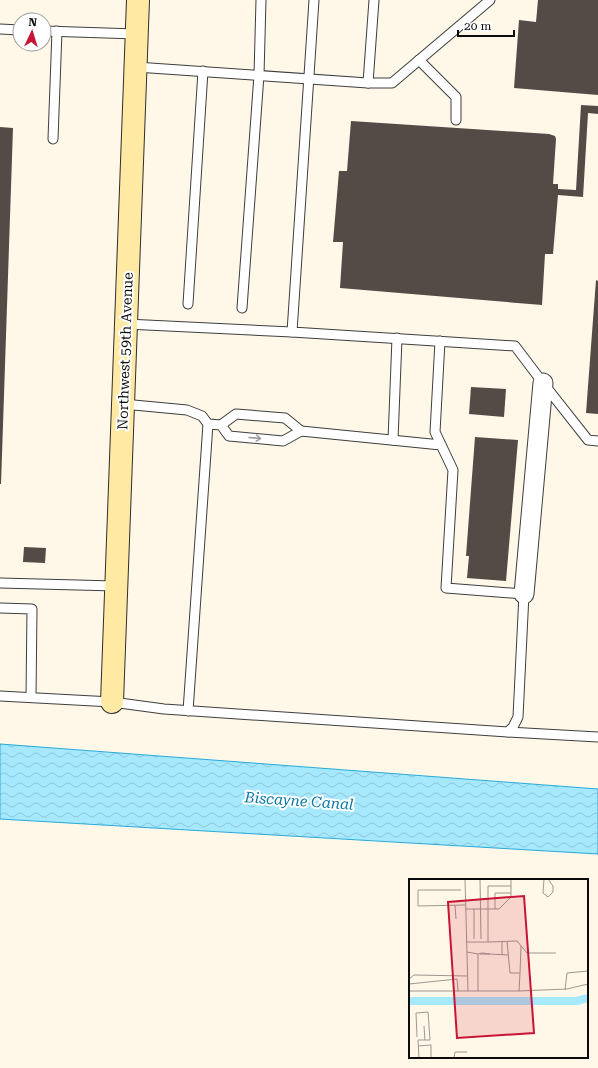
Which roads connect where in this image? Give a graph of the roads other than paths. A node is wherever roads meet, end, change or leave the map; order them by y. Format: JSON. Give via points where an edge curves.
{"nodes":[{"id":1,"x":138,"y":0,"type":"edge"},
{"id":2,"x":261,"y":0,"type":"edge"},
{"id":3,"x":314,"y":0,"type":"edge"},
{"id":4,"x":374,"y":0,"type":"edge"},
{"id":5,"x":490,"y":0,"type":"edge"},
{"id":6,"x":0,"y":29,"type":"edge"},
{"id":7,"x":12,"y":30,"type":"edge"},
{"id":8,"x":52,"y":31,"type":"edge"},
{"id":9,"x":57,"y":31,"type":"junction"},
{"id":10,"x":137,"y":34,"type":"junction"},
{"id":11,"x":419,"y":60,"type":"junction"},
{"id":12,"x":136,"y":67,"type":"junction"},
{"id":13,"x":204,"y":71,"type":"junction"},
{"id":14,"x":259,"y":75,"type":"junction"},
{"id":15,"x":308,"y":78,"type":"junction"},
{"id":16,"x":368,"y":83,"type":"junction"},
{"id":17,"x":456,"y":120,"type":"dead end"},
{"id":18,"x":52,"y":139,"type":"dead end"},
{"id":19,"x":188,"y":304,"type":"dead end"},
{"id":20,"x":242,"y":308,"type":"dead end"},
{"id":21,"x":126,"y":324,"type":"junction"},
{"id":22,"x":292,"y":332,"type":"junction"},
{"id":23,"x":397,"y":338,"type":"junction"},
{"id":24,"x":440,"y":341,"type":"junction"},
{"id":25,"x":543,"y":383,"type":"junction"},
{"id":26,"x":124,"y":404,"type":"junction"},
{"id":27,"x":208,"y":424,"type":"junction"},
{"id":28,"x":221,"y":425,"type":"junction"},
{"id":29,"x":301,"y":431,"type":"junction"},
{"id":30,"x":393,"y":440,"type":"junction"},
{"id":31,"x":598,"y":441,"type":"edge"},
{"id":32,"x":441,"y":445,"type":"junction"},
{"id":33,"x":0,"y":583,"type":"edge"},
{"id":34,"x":116,"y":586,"type":"junction"},
{"id":35,"x":524,"y":594,"type":"junction"},
{"id":36,"x":0,"y":608,"type":"edge"},
{"id":37,"x":0,"y":696,"type":"edge"},
{"id":38,"x":31,"y":698,"type":"junction"},
{"id":39,"x":112,"y":702,"type":"junction"},
{"id":40,"x":188,"y":711,"type":"junction"},
{"id":41,"x":508,"y":732,"type":"junction"},
{"id":42,"x":598,"y":737,"type":"edge"}],
"edges":[{"from":1,"to":10,"type":"street","name":"Northwest 59th Avenue"},
{"from":2,"to":14,"type":"lane"},
{"from":3,"to":15,"type":"lane"},
{"from":4,"to":16,"type":"lane"},
{"from":5,"to":11,"type":"lane"},
{"from":6,"to":7,"type":"lane"},
{"from":8,"to":9,"type":"lane"},
{"from":9,"to":10,"type":"lane"},
{"from":9,"to":18,"type":"lane"},
{"from":10,"to":12,"type":"street","name":"Northwest 59th Avenue"},
{"from":11,"to":16,"type":"lane","via":[[392,83]]},
{"from":11,"to":17,"type":"lane","via":[[456,97]]},
{"from":12,"to":13,"type":"lane"},
{"from":12,"to":21,"type":"street","name":"Northwest 59th Avenue"},
{"from":13,"to":14,"type":"lane"},
{"from":13,"to":19,"type":"lane"},
{"from":14,"to":15,"type":"lane"},
{"from":14,"to":20,"type":"lane"},
{"from":15,"to":16,"type":"lane"},
{"from":15,"to":22,"type":"lane"},
{"from":21,"to":22,"type":"lane"},
{"from":21,"to":26,"type":"street","name":"Northwest 59th Avenue"},
{"from":22,"to":23,"type":"lane"},
{"from":23,"to":24,"type":"lane"},
{"from":23,"to":30,"type":"lane"},
{"from":24,"to":25,"type":"lane","via":[[515,346]]},
{"from":24,"to":32,"type":"lane","via":[[436,432]]},
{"from":25,"to":31,"type":"lane","via":[[588,440]]},
{"from":25,"to":35,"type":"street"},
{"from":26,"to":27,"type":"lane","via":[[186,410],[202,416]]},
{"from":26,"to":34,"type":"street","name":"Northwest 59th Avenue"},
{"from":27,"to":28,"type":"lane"},
{"from":27,"to":40,"type":"lane"},
{"from":28,"to":29,"type":"lane","via":[[236,414],[285,418]]},
{"from":28,"to":29,"type":"lane","one_way":true,"via":[[229,436],[283,441]]},
{"from":29,"to":30,"type":"lane"},
{"from":30,"to":32,"type":"lane"},
{"from":32,"to":35,"type":"lane","via":[[453,470],[446,588]]},
{"from":33,"to":34,"type":"lane"},
{"from":34,"to":39,"type":"street","name":"Northwest 59th Avenue"},
{"from":35,"to":41,"type":"lane","via":[[518,717]]},
{"from":36,"to":38,"type":"lane","via":[[32,608]]},
{"from":37,"to":38,"type":"lane"},
{"from":38,"to":39,"type":"lane"},
{"from":39,"to":40,"type":"lane"},
{"from":40,"to":41,"type":"lane"},
{"from":41,"to":42,"type":"lane"}]}
